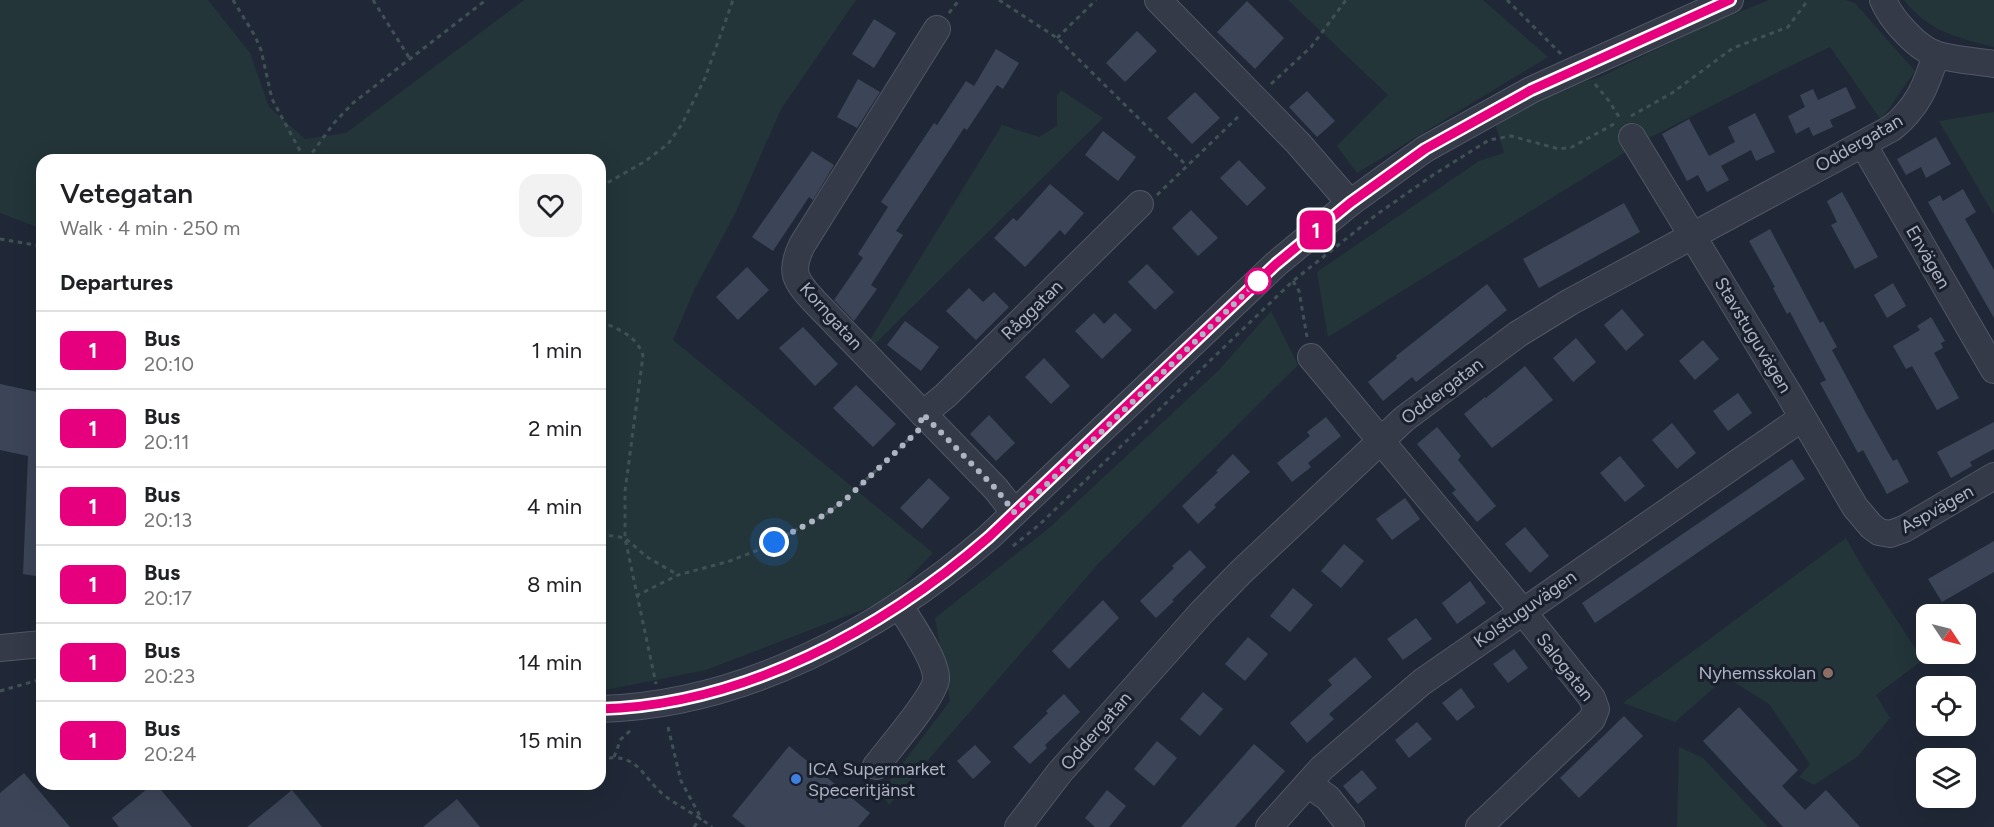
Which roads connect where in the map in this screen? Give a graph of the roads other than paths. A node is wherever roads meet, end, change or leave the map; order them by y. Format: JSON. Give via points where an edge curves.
{"nodes":[{"id":1,"x":1158,"y":0,"type":"edge"},
{"id":2,"x":1730,"y":0,"type":"edge"},
{"id":3,"x":1883,"y":0,"type":"edge"},
{"id":4,"x":937,"y":29,"type":"dead end"},
{"id":5,"x":1936,"y":55,"type":"junction"},
{"id":6,"x":1994,"y":64,"type":"edge"},
{"id":7,"x":1627,"y":128,"type":"road end"},
{"id":8,"x":1863,"y":144,"type":"junction"},
{"id":9,"x":1350,"y":203,"type":"junction"},
{"id":10,"x":1140,"y":204,"type":"dead end"},
{"id":11,"x":1691,"y":236,"type":"junction"},
{"id":12,"x":1311,"y":357,"type":"road end"},
{"id":13,"x":1994,"y":370,"type":"edge"},
{"id":14,"x":923,"y":414,"type":"junction"},
{"id":15,"x":1802,"y":418,"type":"junction"},
{"id":16,"x":1381,"y":441,"type":"junction"},
{"id":17,"x":1994,"y":476,"type":"edge"},
{"id":18,"x":1014,"y":512,"type":"junction"},
{"id":19,"x":1878,"y":531,"type":"joint"},
{"id":20,"x":899,"y":605,"type":"junction"},
{"id":21,"x":1521,"y":612,"type":"junction"},
{"id":22,"x":36,"y":645,"type":"edge"},
{"id":23,"x":0,"y":648,"type":"edge"},
{"id":24,"x":606,"y":709,"type":"edge"},
{"id":25,"x":876,"y":766,"type":"dead end"},
{"id":26,"x":1308,"y":784,"type":"junction"},
{"id":27,"x":1018,"y":827,"type":"edge"},
{"id":28,"x":1269,"y":827,"type":"edge"},
{"id":29,"x":1351,"y":827,"type":"edge"},
{"id":30,"x":1479,"y":827,"type":"edge"}],
"edges":[{"from":1,"to":9,"type":"street","via":[[1298,143]]},
{"from":2,"to":9,"type":"street","via":[[1531,90],[1425,149]]},
{"from":3,"to":5,"type":"street","via":[[1900,27]]},
{"from":4,"to":14,"type":"street","name":"Korngatan","via":[[802,245],[794,272],[799,284]]},
{"from":5,"to":6,"type":"street"},
{"from":5,"to":8,"type":"street","name":"Oddergatan","via":[[1921,97],[1907,116]]},
{"from":7,"to":11,"type":"street","name":"Stavstuguvägen"},
{"from":8,"to":11,"type":"street","name":"Oddergatan"},
{"from":8,"to":13,"type":"street","name":"Envägen"},
{"from":9,"to":18,"type":"street","via":[[1276,264]]},
{"from":10,"to":14,"type":"street","name":"Råggatan"},
{"from":11,"to":15,"type":"street","name":"Stavstuguvägen"},
{"from":11,"to":16,"type":"street","name":"Oddergatan","via":[[1518,334],[1404,419]]},
{"from":12,"to":16,"type":"street","name":"Salogatan"},
{"from":14,"to":18,"type":"street","name":"Korngatan"},
{"from":15,"to":19,"type":"street","name":"Stavstuguvägen","via":[[1855,507]]},
{"from":15,"to":21,"type":"street","name":"Kolstuguvägen"},
{"from":16,"to":21,"type":"street","name":"Salogatan"},
{"from":16,"to":27,"type":"street","name":"Oddergatan","via":[[1202,612],[1060,772]]},
{"from":17,"to":19,"type":"street","name":"Aspvägen","via":[[1905,529],[1890,534]]},
{"from":18,"to":20,"type":"street","via":[[965,558]]},
{"from":20,"to":24,"type":"street","via":[[829,646],[763,677],[670,703]]},
{"from":20,"to":25,"type":"street","via":[[934,668],[936,680],[918,712]]},
{"from":21,"to":26,"type":"street","name":"Kolstuguvägen","via":[[1422,682]]},
{"from":21,"to":30,"type":"street","name":"Salogatan","via":[[1592,698],[1596,709],[1584,728]]},
{"from":22,"to":23,"type":"street"},
{"from":26,"to":28,"type":"street","name":"Kolstuguvägen"},
{"from":26,"to":29,"type":"street","via":[[1328,798]]}]}
